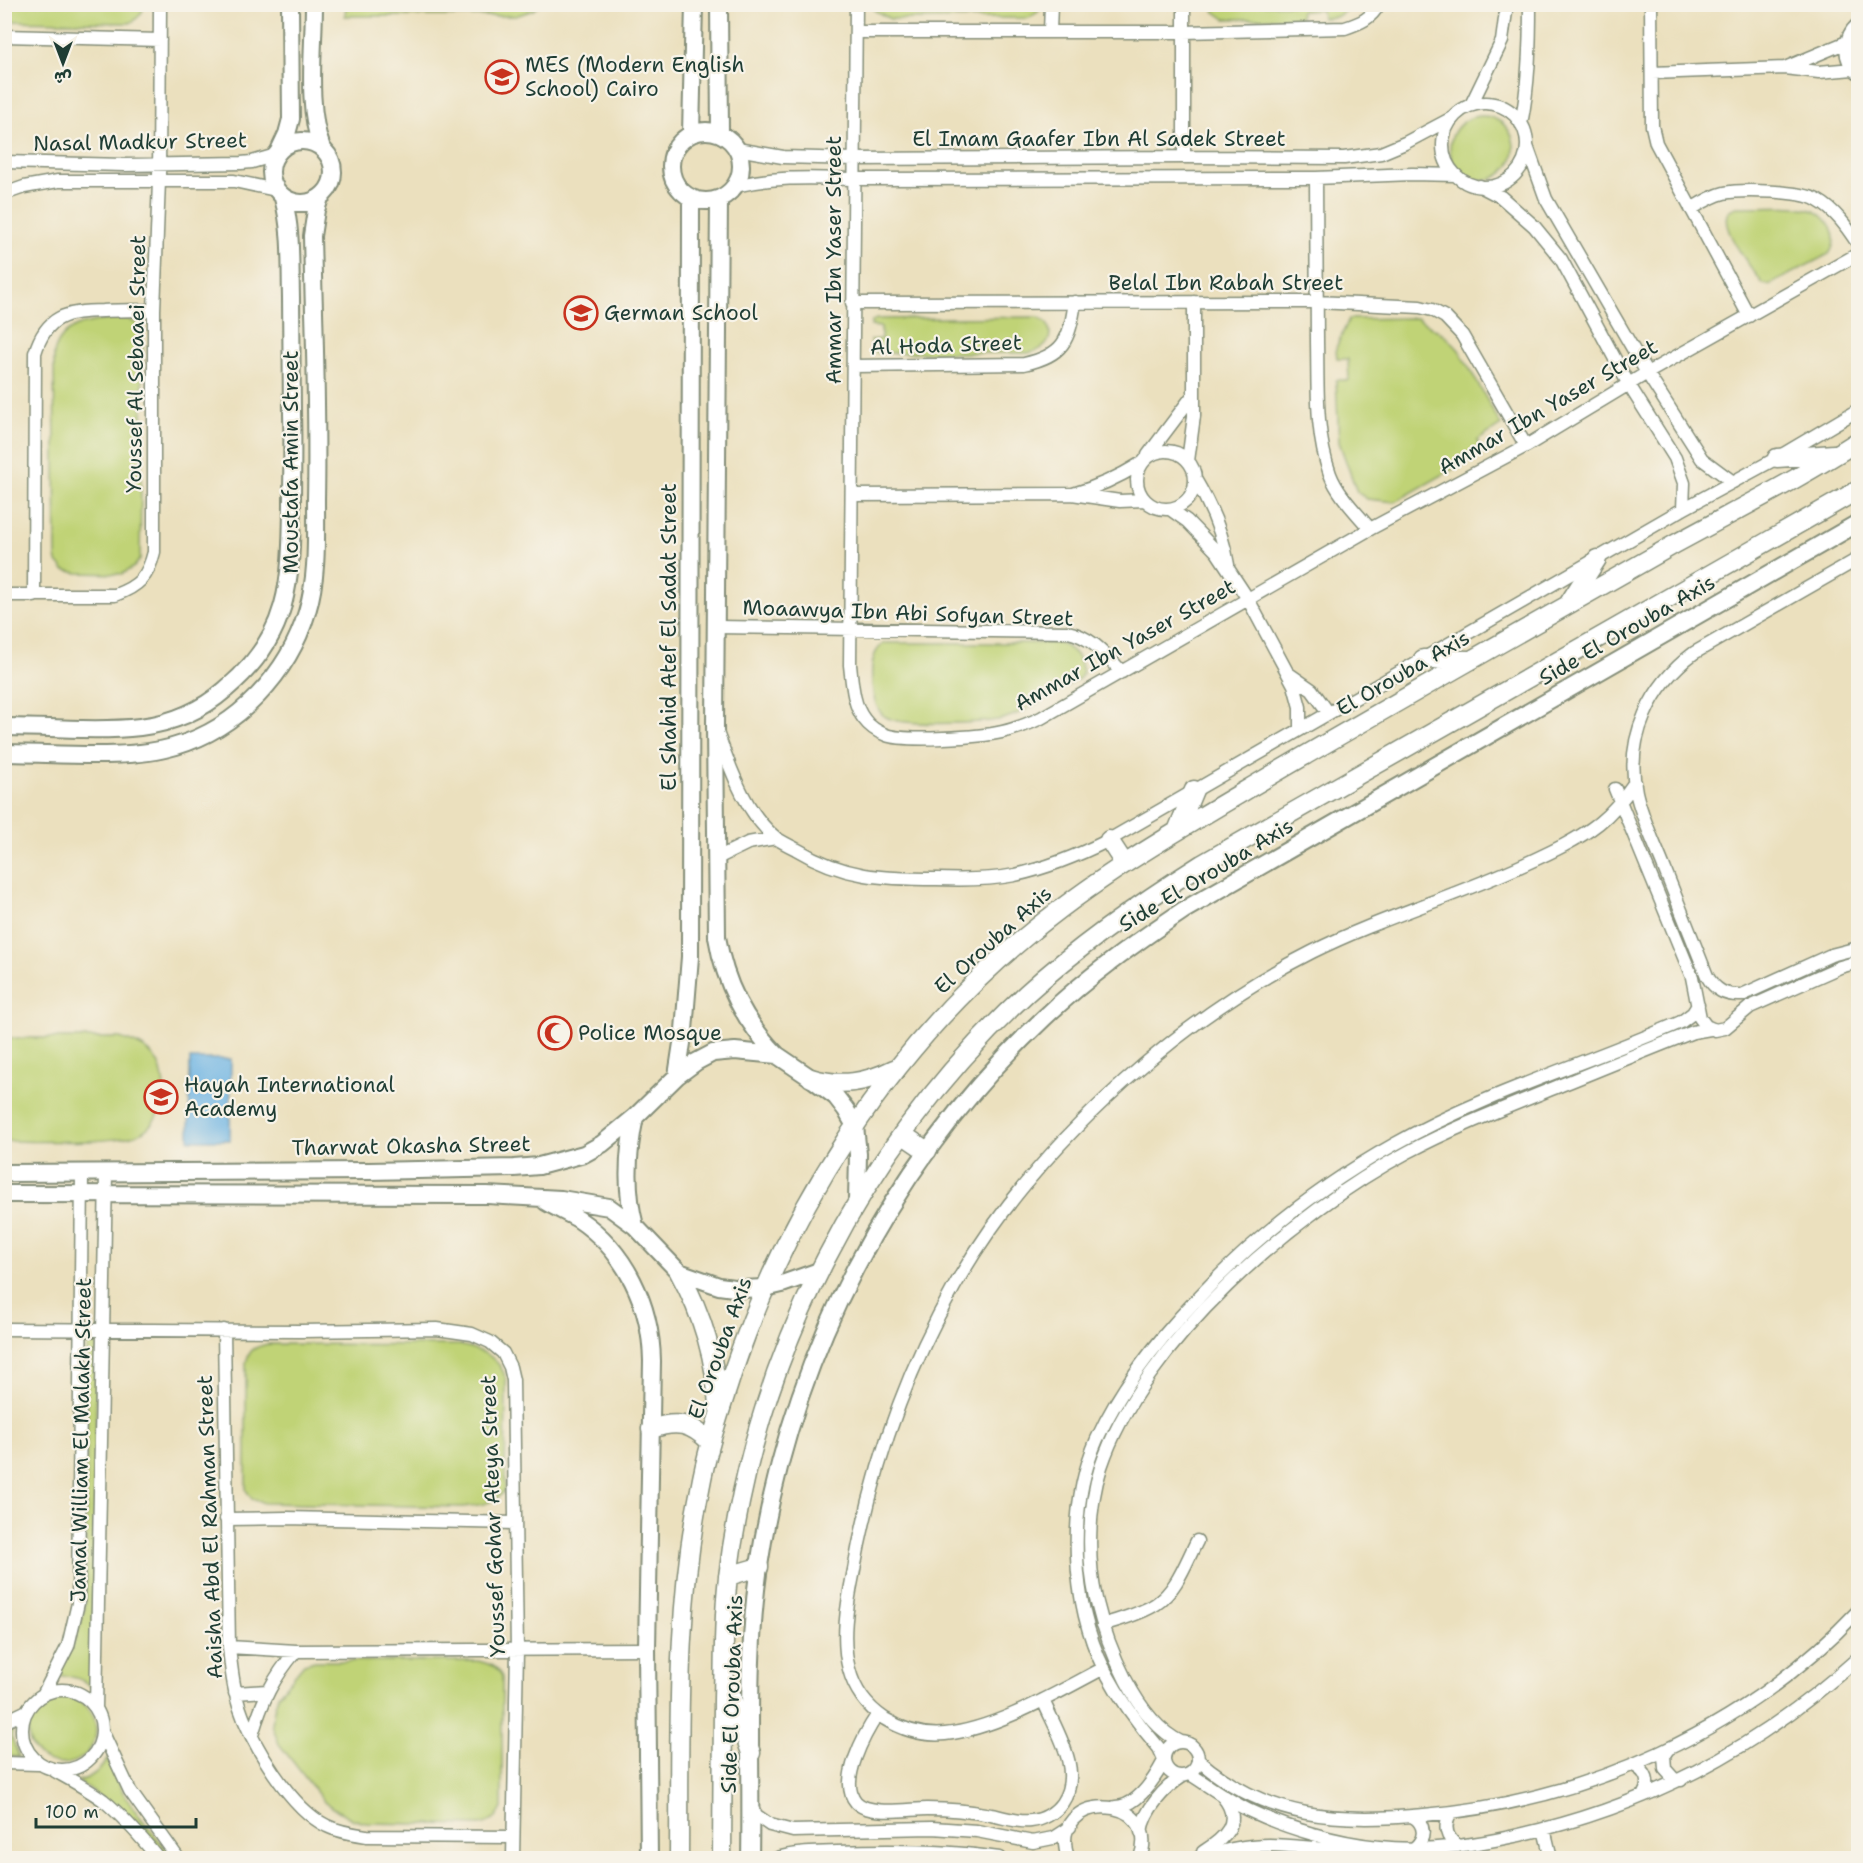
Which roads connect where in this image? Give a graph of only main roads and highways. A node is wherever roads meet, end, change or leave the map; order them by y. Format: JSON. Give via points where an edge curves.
{"nodes":[{"id":1,"x":1858,"y":441,"type":"edge"},
{"id":2,"x":1839,"y":453,"type":"junction"},
{"id":3,"x":1778,"y":458,"type":"road end"},
{"id":4,"x":1858,"y":490,"type":"edge"},
{"id":5,"x":1597,"y":559,"type":"road end"},
{"id":6,"x":1567,"y":606,"type":"junction"},
{"id":7,"x":1423,"y":659,"type":"road end"},
{"id":8,"x":1471,"y":660,"type":"junction"},
{"id":9,"x":1194,"y":790,"type":"road end"},
{"id":10,"x":1177,"y":831,"type":"junction"},
{"id":11,"x":1109,"y":840,"type":"road end"},
{"id":12,"x":1124,"y":863,"type":"junction"},
{"id":13,"x":898,"y":1067,"type":"junction"},
{"id":14,"x":811,"y":1078,"type":"road end"},
{"id":15,"x":902,"y":1134,"type":"junction"},
{"id":16,"x":927,"y":1151,"type":"road end"},
{"id":17,"x":679,"y":1272,"type":"road end"},
{"id":18,"x":718,"y":1416,"type":"junction"},
{"id":19,"x":651,"y":1430,"type":"road end"},
{"id":20,"x":710,"y":1442,"type":"junction"},
{"id":21,"x":759,"y":1567,"type":"road end"},
{"id":22,"x":728,"y":1576,"type":"junction"},
{"id":23,"x":723,"y":1675,"type":"junction"},
{"id":24,"x":751,"y":1753,"type":"road end"},
{"id":25,"x":679,"y":1858,"type":"edge"},
{"id":26,"x":722,"y":1858,"type":"edge"}],
"edges":[{"from":1,"to":2,"type":"main road","name":"El Orouba Axis"},
{"from":2,"to":3,"type":"main road"},
{"from":2,"to":6,"type":"main road","name":"El Orouba Axis"},
{"from":4,"to":15,"type":"main road","via":[[1156,893],[1111,924],[989,1030]]},
{"from":5,"to":6,"type":"main road"},
{"from":6,"to":8,"type":"main road","name":"El Orouba Axis"},
{"from":7,"to":8,"type":"main road"},
{"from":8,"to":10,"type":"main road","name":"El Orouba Axis"},
{"from":9,"to":10,"type":"main road"},
{"from":10,"to":12,"type":"main road","name":"El Orouba Axis"},
{"from":11,"to":12,"type":"main road"},
{"from":12,"to":13,"type":"main road","name":"El Orouba Axis","via":[[1071,900],[974,983]]},
{"from":13,"to":14,"type":"main road","via":[[865,1081],[828,1083]]},
{"from":13,"to":18,"type":"main road","name":"El Orouba Axis","via":[[855,1126],[804,1208],[765,1288]]},
{"from":15,"to":16,"type":"main road"},
{"from":15,"to":22,"type":"main road","via":[[857,1202],[819,1271],[783,1355],[755,1442]]},
{"from":17,"to":18,"type":"main road","via":[[708,1341]]},
{"from":18,"to":20,"type":"main road","name":"El Orouba Axis"},
{"from":19,"to":20,"type":"main road","via":[[683,1424]]},
{"from":20,"to":25,"type":"main road","name":"El Orouba Axis","via":[[692,1538],[681,1636]]},
{"from":21,"to":22,"type":"main road"},
{"from":22,"to":23,"type":"main road"},
{"from":23,"to":24,"type":"main road"},
{"from":23,"to":26,"type":"main road"}]}
